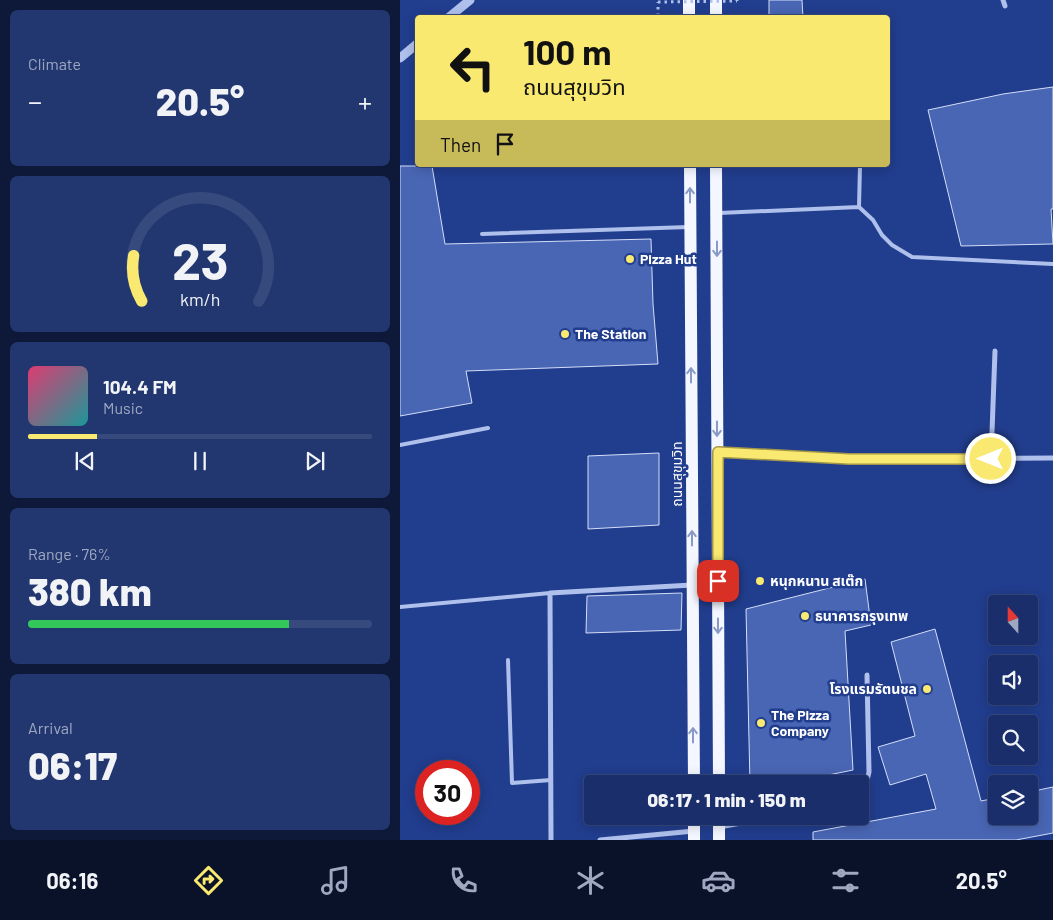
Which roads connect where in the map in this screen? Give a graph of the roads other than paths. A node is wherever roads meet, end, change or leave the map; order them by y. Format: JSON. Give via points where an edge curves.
{"nodes":[{"id":1,"x":470,"y":0,"type":"edge"},
{"id":2,"x":689,"y":0,"type":"edge"},
{"id":3,"x":716,"y":0,"type":"edge"},
{"id":4,"x":1003,"y":0,"type":"edge"},
{"id":5,"x":1005,"y":6,"type":"dead end"},
{"id":6,"x":452,"y":15,"type":"edge"},
{"id":7,"x":689,"y":15,"type":"edge"},
{"id":8,"x":716,"y":15,"type":"edge"},
{"id":9,"x":415,"y":46,"type":"edge"},
{"id":10,"x":400,"y":58,"type":"edge"},
{"id":11,"x":690,"y":167,"type":"edge"},
{"id":12,"x":716,"y":167,"type":"edge"},
{"id":13,"x":860,"y":167,"type":"edge"},
{"id":14,"x":859,"y":207,"type":"junction"},
{"id":15,"x":716,"y":213,"type":"junction"},
{"id":16,"x":690,"y":227,"type":"junction"},
{"id":17,"x":482,"y":234,"type":"dead end"},
{"id":18,"x":1053,"y":264,"type":"edge"},
{"id":19,"x":995,"y":350,"type":"dead end"},
{"id":20,"x":488,"y":428,"type":"dead end"},
{"id":21,"x":400,"y":445,"type":"edge"},
{"id":22,"x":718,"y":452,"type":"junction"},
{"id":23,"x":1053,"y":458,"type":"edge"},
{"id":24,"x":991,"y":459,"type":"junction"},
{"id":25,"x":692,"y":585,"type":"junction"},
{"id":26,"x":550,"y":593,"type":"junction"},
{"id":27,"x":400,"y":607,"type":"edge"},
{"id":28,"x":508,"y":660,"type":"dead end"},
{"id":29,"x":867,"y":675,"type":"dead end"},
{"id":30,"x":694,"y":775,"type":"edge"},
{"id":31,"x":719,"y":775,"type":"edge"},
{"id":32,"x":868,"y":775,"type":"edge"},
{"id":33,"x":550,"y":780,"type":"junction"},
{"id":34,"x":719,"y":825,"type":"edge"},
{"id":35,"x":694,"y":836,"type":"edge"},
{"id":36,"x":551,"y":840,"type":"edge"},
{"id":37,"x":600,"y":840,"type":"edge"},
{"id":38,"x":719,"y":840,"type":"edge"}],
"edges":[{"from":1,"to":6,"type":"street"},
{"from":2,"to":7,"type":"main road"},
{"from":3,"to":8,"type":"main road"},
{"from":4,"to":5,"type":"street"},
{"from":9,"to":10,"type":"street"},
{"from":16,"to":11,"type":"main road","name":"ถนนสุขุมวิท","one_way":true},
{"from":12,"to":15,"type":"main road"},
{"from":13,"to":14,"type":"lane"},
{"from":14,"to":15,"type":"lane"},
{"from":14,"to":18,"type":"lane","via":[[892,245],[912,256]]},
{"from":15,"to":22,"type":"main road","one_way":true},
{"from":16,"to":17,"type":"lane"},
{"from":25,"to":16,"type":"main road","name":"ถนนสุขุมวิท","one_way":true},
{"from":19,"to":24,"type":"street"},
{"from":20,"to":21,"type":"lane"},
{"from":22,"to":24,"type":"street","via":[[849,459]]},
{"from":22,"to":31,"type":"main road","one_way":true},
{"from":23,"to":24,"type":"street"},
{"from":25,"to":26,"type":"street"},
{"from":30,"to":25,"type":"main road","name":"ถนนสุขุมวิท","one_way":true},
{"from":26,"to":27,"type":"lane"},
{"from":26,"to":33,"type":"street"},
{"from":28,"to":33,"type":"lane","via":[[512,783]]},
{"from":29,"to":32,"type":"street"},
{"from":33,"to":36,"type":"street"},
{"from":34,"to":38,"type":"main road"},
{"from":35,"to":37,"type":"street"}]}
